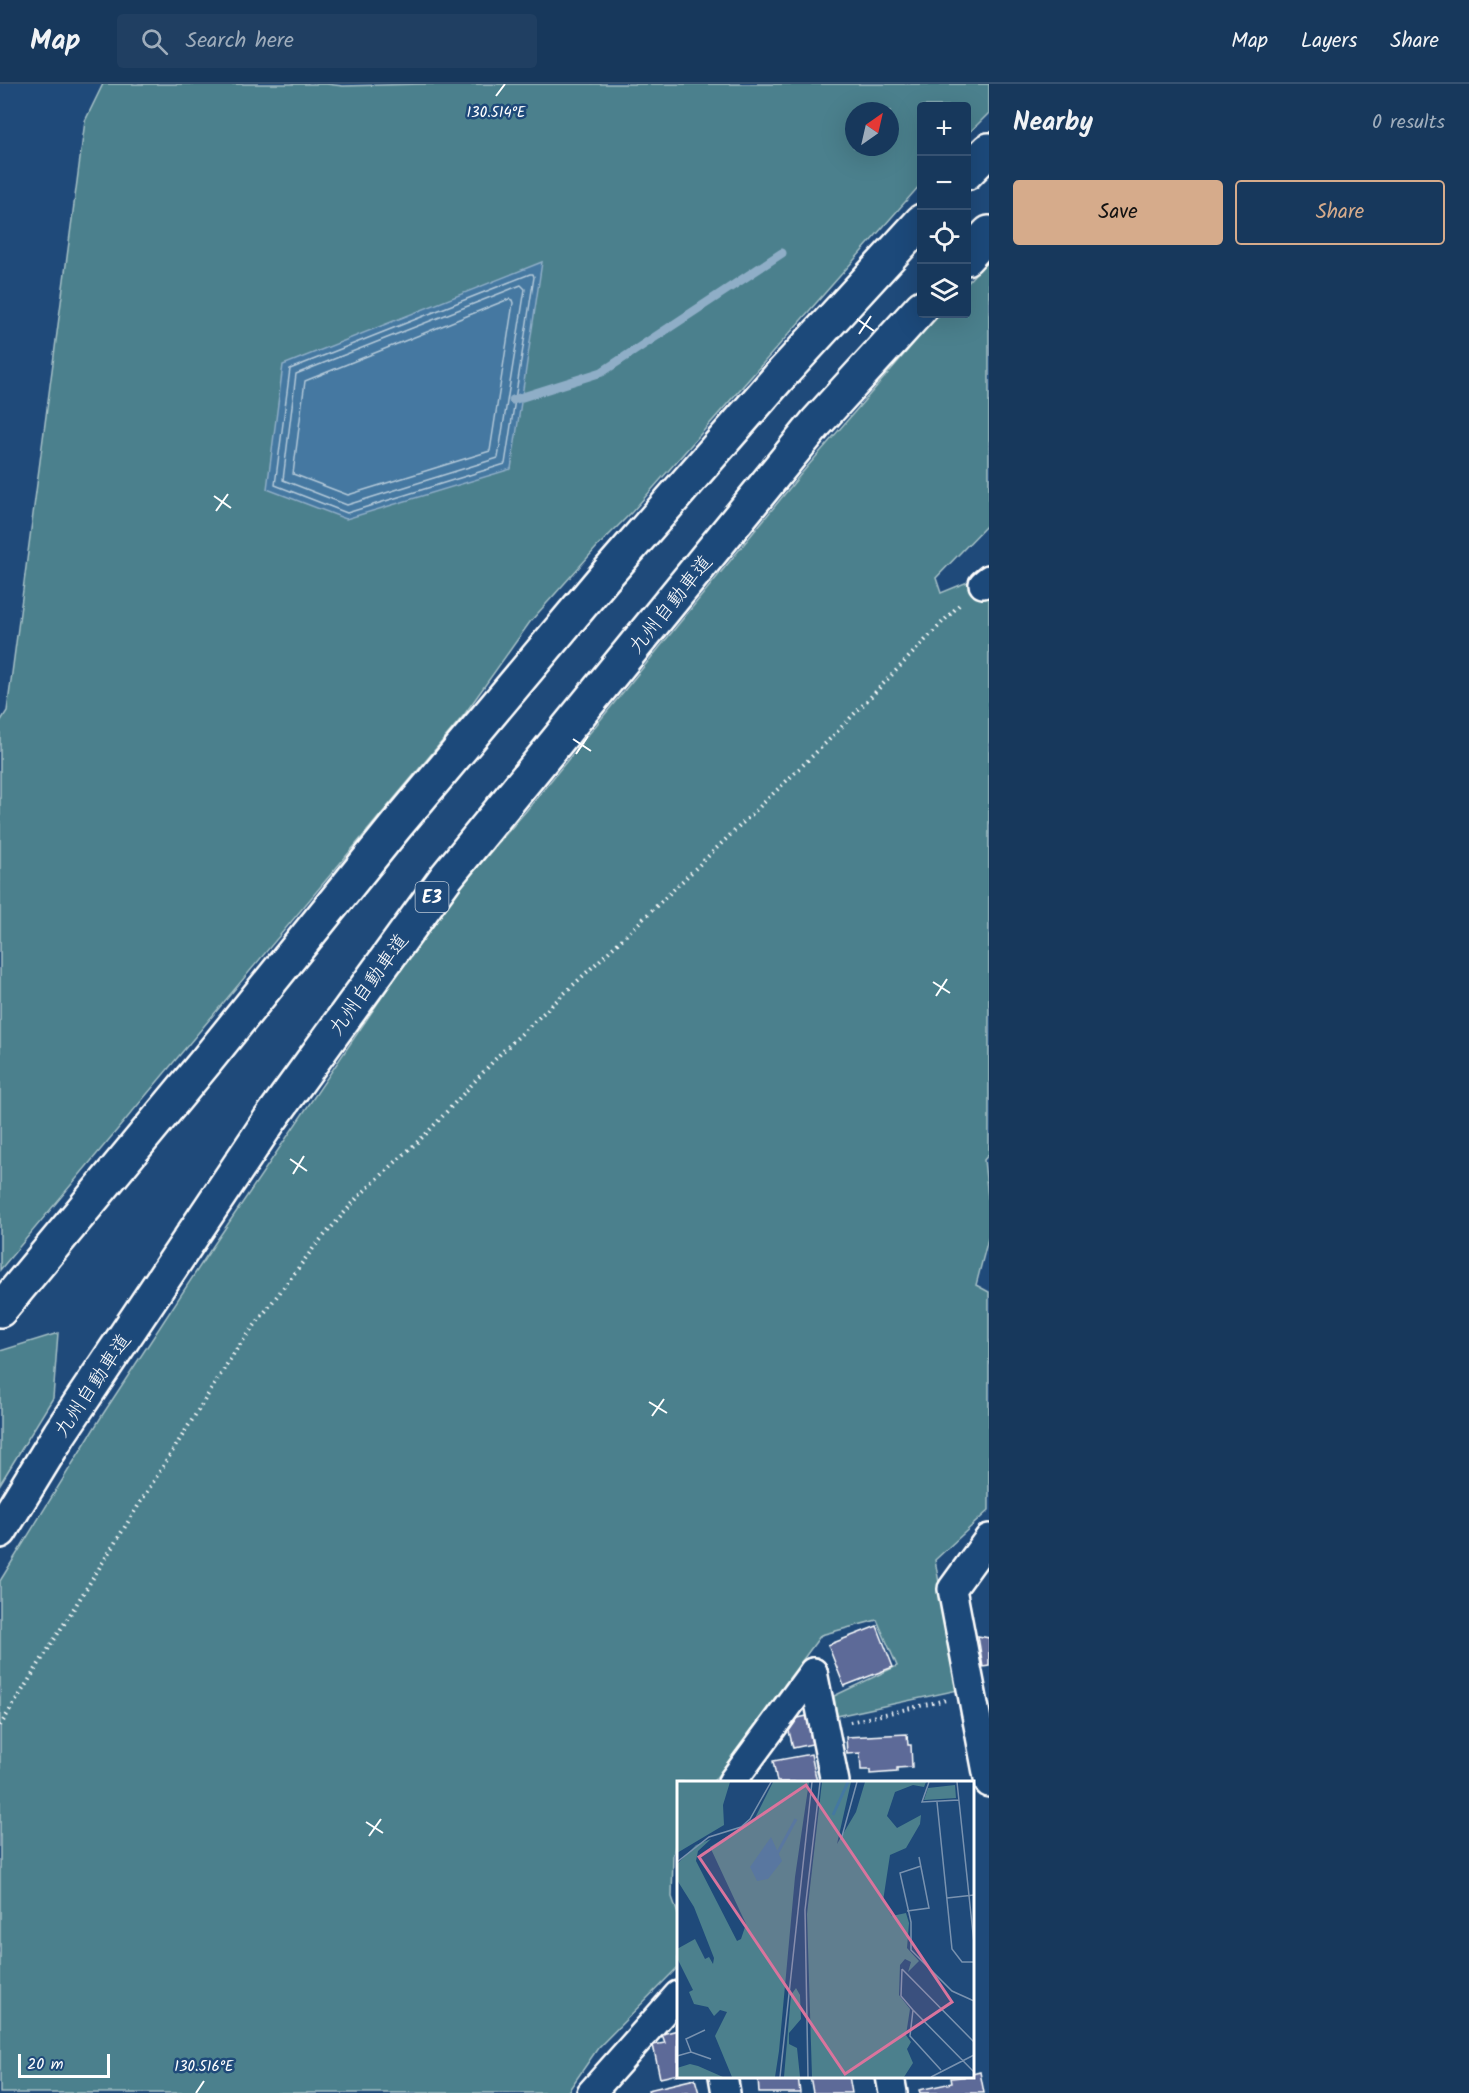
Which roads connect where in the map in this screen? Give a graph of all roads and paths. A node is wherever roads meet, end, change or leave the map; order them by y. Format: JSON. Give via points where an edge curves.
{"nodes":[{"id":1,"x":989,"y":150,"type":"edge"},
{"id":2,"x":971,"y":168,"type":"edge"},
{"id":3,"x":917,"y":225,"type":"edge"},
{"id":4,"x":989,"y":233,"type":"edge"},
{"id":5,"x":971,"y":253,"type":"edge"},
{"id":6,"x":917,"y":311,"type":"edge"},
{"id":7,"x":986,"y":581,"type":"edge"},
{"id":8,"x":0,"y":1310,"type":"edge"},
{"id":9,"x":0,"y":1531,"type":"edge"},
{"id":10,"x":989,"y":1538,"type":"edge"},
{"id":11,"x":973,"y":1694,"type":"junction"},
{"id":12,"x":0,"y":1726,"type":"edge"},
{"id":13,"x":825,"y":1728,"type":"junction"},
{"id":14,"x":733,"y":1781,"type":"edge"},
{"id":15,"x":835,"y":1781,"type":"edge"},
{"id":16,"x":989,"y":1783,"type":"edge"},
{"id":17,"x":677,"y":1996,"type":"edge"},
{"id":18,"x":723,"y":2078,"type":"edge"},
{"id":19,"x":890,"y":2078,"type":"edge"},
{"id":20,"x":591,"y":2093,"type":"edge"},
{"id":21,"x":726,"y":2093,"type":"edge"},
{"id":22,"x":893,"y":2093,"type":"edge"}],
"edges":[{"from":1,"to":2,"type":"highway"},
{"from":3,"to":8,"type":"highway","via":[[777,378],[607,574]]},
{"from":4,"to":5,"type":"highway"},
{"from":6,"to":9,"type":"highway","name":"九州自動車道","number":"E3","via":[[817,422],[447,876],[269,1121],[60,1432]]},
{"from":7,"to":12,"type":"path","via":[[831,738],[531,1023],[426,1134],[358,1196],[236,1350]]},
{"from":10,"to":11,"type":"street","via":[[952,1589]]},
{"from":11,"to":13,"type":"path"},
{"from":11,"to":16,"type":"street"},
{"from":13,"to":14,"type":"street","via":[[813,1672]]},
{"from":13,"to":15,"type":"street"},
{"from":17,"to":20,"type":"street"},
{"from":18,"to":21,"type":"street"},
{"from":19,"to":22,"type":"street"}]}
